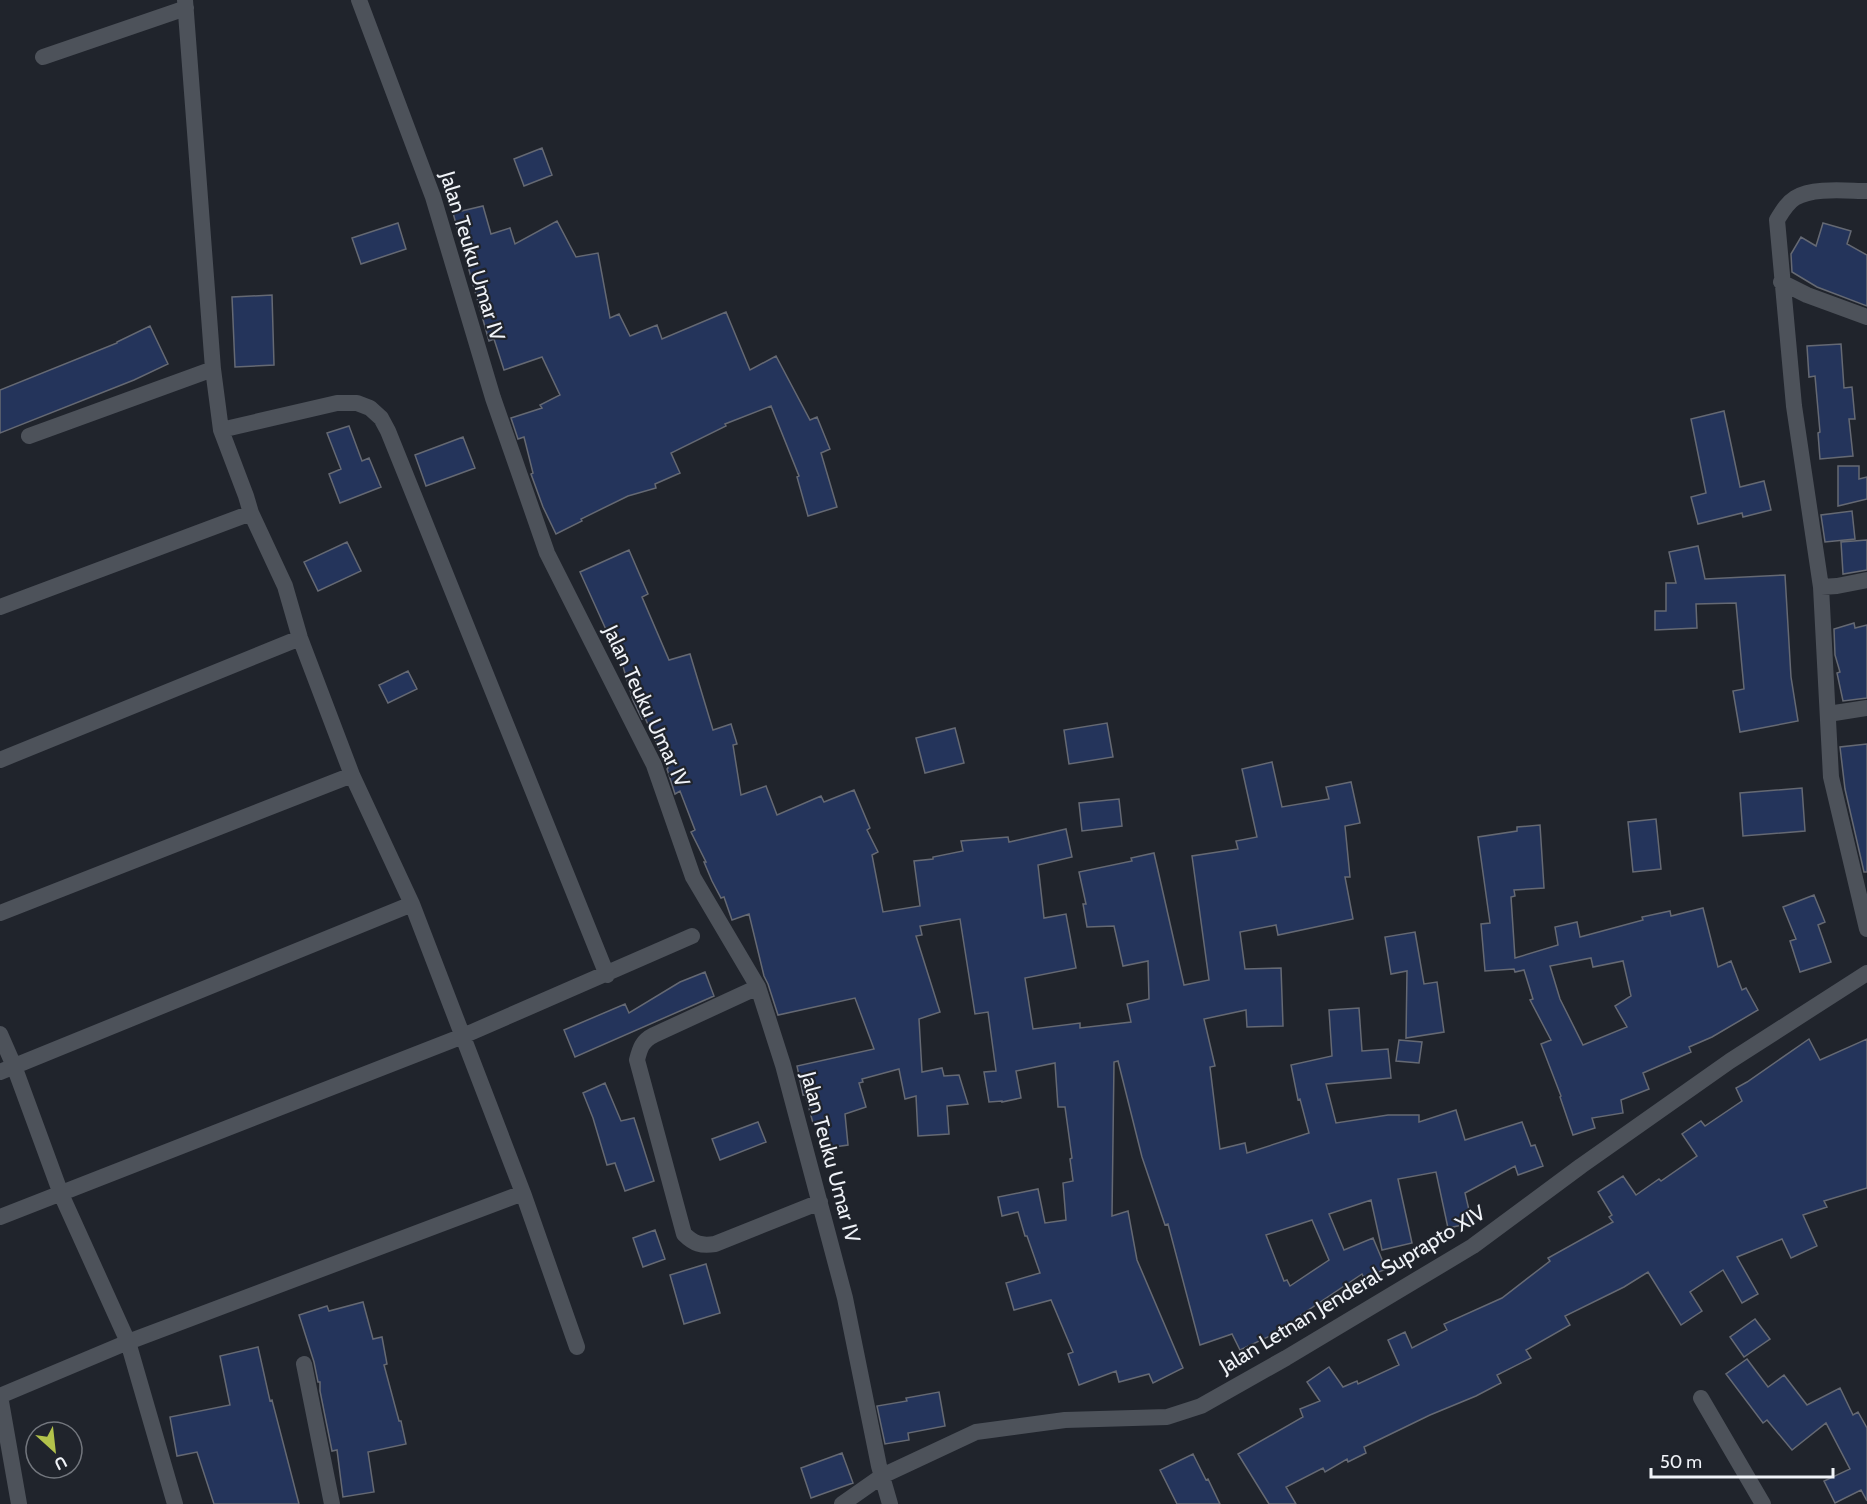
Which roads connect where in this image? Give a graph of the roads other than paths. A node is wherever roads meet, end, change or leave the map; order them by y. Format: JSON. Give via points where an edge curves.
{"nodes":[{"id":1,"x":359,"y":0,"type":"edge"},
{"id":2,"x":185,"y":4,"type":"edge"},
{"id":3,"x":43,"y":57,"type":"dead end"},
{"id":4,"x":1867,"y":191,"type":"edge"},
{"id":5,"x":1782,"y":282,"type":"junction"},
{"id":6,"x":1867,"y":317,"type":"edge"},
{"id":7,"x":213,"y":369,"type":"junction"},
{"id":8,"x":221,"y":430,"type":"junction"},
{"id":9,"x":29,"y":436,"type":"dead end"},
{"id":10,"x":251,"y":513,"type":"junction"},
{"id":11,"x":1867,"y":580,"type":"edge"},
{"id":12,"x":1821,"y":587,"type":"junction"},
{"id":13,"x":0,"y":607,"type":"edge"},
{"id":14,"x":300,"y":638,"type":"junction"},
{"id":15,"x":1867,"y":708,"type":"edge"},
{"id":16,"x":1828,"y":714,"type":"junction"},
{"id":17,"x":0,"y":760,"type":"edge"},
{"id":18,"x":352,"y":775,"type":"junction"},
{"id":19,"x":412,"y":904,"type":"junction"},
{"id":20,"x":0,"y":913,"type":"edge"},
{"id":21,"x":1867,"y":929,"type":"edge"},
{"id":22,"x":692,"y":936,"type":"dead end"},
{"id":23,"x":1867,"y":973,"type":"edge"},
{"id":24,"x":607,"y":975,"type":"junction"},
{"id":25,"x":758,"y":987,"type":"junction"},
{"id":26,"x":0,"y":1034,"type":"edge"},
{"id":27,"x":463,"y":1036,"type":"junction"},
{"id":28,"x":7,"y":1069,"type":"edge"},
{"id":29,"x":523,"y":1193,"type":"junction"},
{"id":30,"x":61,"y":1194,"type":"junction"},
{"id":31,"x":820,"y":1202,"type":"junction"},
{"id":32,"x":0,"y":1217,"type":"edge"},
{"id":33,"x":128,"y":1342,"type":"junction"},
{"id":34,"x":577,"y":1347,"type":"dead end"},
{"id":35,"x":304,"y":1364,"type":"dead end"},
{"id":36,"x":0,"y":1396,"type":"edge"},
{"id":37,"x":1701,"y":1398,"type":"dead end"},
{"id":38,"x":882,"y":1476,"type":"junction"},
{"id":39,"x":19,"y":1504,"type":"edge"},
{"id":40,"x":175,"y":1504,"type":"edge"},
{"id":41,"x":332,"y":1504,"type":"edge"},
{"id":42,"x":842,"y":1504,"type":"edge"},
{"id":43,"x":890,"y":1504,"type":"edge"},
{"id":44,"x":1763,"y":1504,"type":"edge"}],
"edges":[{"from":1,"to":25,"type":"street","name":"Jalan Teuku Umar IV","via":[[433,197],[493,398],[547,553],[654,765],[693,877]]},
{"from":2,"to":3,"type":"street"},
{"from":2,"to":7,"type":"street"},
{"from":4,"to":5,"type":"street","via":[[1806,193],[1784,208],[1777,220]]},
{"from":5,"to":6,"type":"street"},
{"from":5,"to":12,"type":"street","via":[[1794,406]]},
{"from":7,"to":8,"type":"street"},
{"from":7,"to":9,"type":"street"},
{"from":8,"to":10,"type":"street"},
{"from":8,"to":24,"type":"street","via":[[337,404],[357,403],[381,418]]},
{"from":10,"to":13,"type":"street"},
{"from":10,"to":14,"type":"street","via":[[285,586]]},
{"from":11,"to":12,"type":"street"},
{"from":12,"to":16,"type":"street"},
{"from":14,"to":17,"type":"street"},
{"from":14,"to":18,"type":"street"},
{"from":15,"to":16,"type":"street"},
{"from":16,"to":21,"type":"street","via":[[1831,777]]},
{"from":18,"to":19,"type":"street"},
{"from":18,"to":20,"type":"street"},
{"from":19,"to":27,"type":"street"},
{"from":19,"to":28,"type":"street"},
{"from":22,"to":24,"type":"street"},
{"from":23,"to":38,"type":"street","name":"Jalan Letnan Jenderal Suprapto XIV","via":[[1730,1061],[1473,1246],[1201,1406],[1167,1417],[1065,1420],[976,1432]]},
{"from":24,"to":27,"type":"street"},
{"from":25,"to":31,"type":"street","name":"Jalan Teuku Umar IV"},
{"from":25,"to":31,"type":"street","via":[[654,1035],[640,1048],[638,1060],[684,1234],[702,1246],[715,1244]]},
{"from":26,"to":28,"type":"street"},
{"from":27,"to":29,"type":"street"},
{"from":27,"to":30,"type":"street"},
{"from":28,"to":30,"type":"street"},
{"from":29,"to":33,"type":"street"},
{"from":29,"to":34,"type":"street"},
{"from":30,"to":32,"type":"street"},
{"from":30,"to":33,"type":"street"},
{"from":31,"to":38,"type":"street","name":"Jalan Teuku Umar IV","via":[[845,1298]]},
{"from":33,"to":36,"type":"street"},
{"from":33,"to":40,"type":"street"},
{"from":35,"to":41,"type":"street"},
{"from":36,"to":39,"type":"street"},
{"from":37,"to":44,"type":"street"},
{"from":38,"to":42,"type":"street","name":"Jalan Letnan Jenderal Suprapto XIV"},
{"from":38,"to":43,"type":"street","name":"Jalan Teuku Umar IV"}]}
